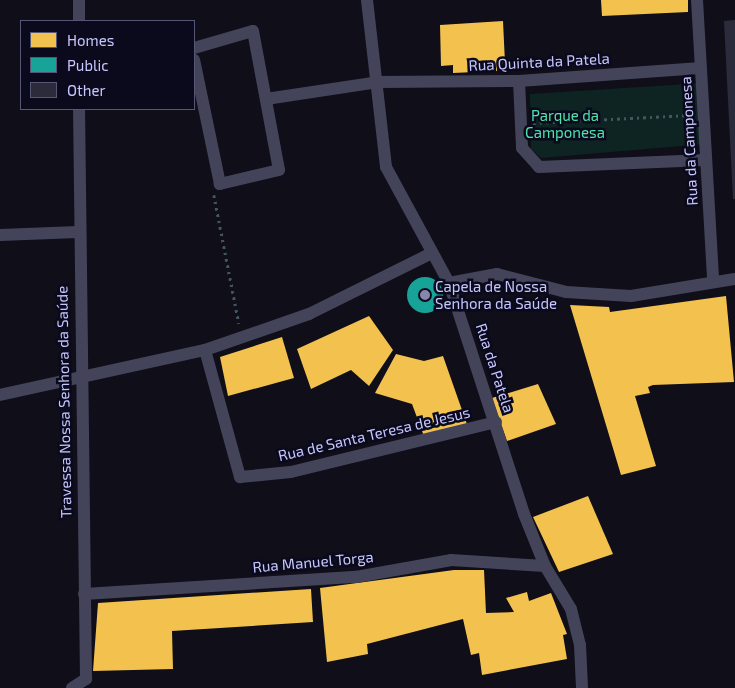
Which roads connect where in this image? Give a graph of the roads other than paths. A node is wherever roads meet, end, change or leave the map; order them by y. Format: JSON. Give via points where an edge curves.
{"nodes":[{"id":1,"x":80,"y":0,"type":"edge"},
{"id":2,"x":367,"y":0,"type":"edge"},
{"id":3,"x":697,"y":0,"type":"edge"},
{"id":4,"x":79,"y":20,"type":"edge"},
{"id":5,"x":195,"y":48,"type":"edge"},
{"id":6,"x":195,"y":65,"type":"edge"},
{"id":7,"x":701,"y":68,"type":"junction"},
{"id":8,"x":519,"y":81,"type":"junction"},
{"id":9,"x":378,"y":82,"type":"junction"},
{"id":10,"x":266,"y":99,"type":"junction"},
{"id":11,"x":79,"y":110,"type":"edge"},
{"id":12,"x":705,"y":160,"type":"junction"},
{"id":13,"x":78,"y":232,"type":"junction"},
{"id":14,"x":0,"y":235,"type":"edge"},
{"id":15,"x":432,"y":252,"type":"junction"},
{"id":16,"x":735,"y":279,"type":"edge"},
{"id":17,"x":713,"y":281,"type":"junction"},
{"id":18,"x":449,"y":283,"type":"junction"},
{"id":19,"x":205,"y":350,"type":"junction"},
{"id":20,"x":79,"y":381,"type":"junction"},
{"id":21,"x":0,"y":395,"type":"edge"},
{"id":22,"x":496,"y":422,"type":"junction"},
{"id":23,"x":544,"y":566,"type":"junction"},
{"id":24,"x":84,"y":594,"type":"junction"},
{"id":25,"x":72,"y":688,"type":"edge"},
{"id":26,"x":582,"y":688,"type":"edge"}],
"edges":[{"from":1,"to":4,"type":"street"},
{"from":2,"to":9,"type":"street","name":"Rua da Patela"},
{"from":3,"to":7,"type":"street","name":"Rua da Camponesa"},
{"from":5,"to":10,"type":"street","via":[[253,32]]},
{"from":6,"to":10,"type":"street","via":[[220,184],[278,170]]},
{"from":7,"to":8,"type":"street","name":"Rua Quinta da Patela"},
{"from":7,"to":12,"type":"street","name":"Rua da Camponesa"},
{"from":8,"to":9,"type":"street","name":"Rua Quinta da Patela"},
{"from":8,"to":12,"type":"street","via":[[522,148],[539,168]]},
{"from":9,"to":10,"type":"street","name":"Rua Quinta da Patela"},
{"from":9,"to":15,"type":"street","name":"Rua da Patela","via":[[386,167]]},
{"from":11,"to":13,"type":"street","name":"Travessa Nossa Senhora da Saúde"},
{"from":12,"to":17,"type":"street","name":"Rua da Camponesa"},
{"from":13,"to":14,"type":"street"},
{"from":13,"to":20,"type":"street","name":"Travessa Nossa Senhora da Saúde"},
{"from":15,"to":18,"type":"street","name":"Rua da Patela"},
{"from":15,"to":19,"type":"street","via":[[309,314]]},
{"from":16,"to":17,"type":"street"},
{"from":17,"to":18,"type":"street","via":[[630,296],[566,292],[497,274]]},
{"from":18,"to":22,"type":"street","name":"Rua da Patela"},
{"from":19,"to":20,"type":"street"},
{"from":19,"to":22,"type":"street","name":"Rua de Santa Teresa de Jesus","via":[[240,477],[291,472]]},
{"from":20,"to":21,"type":"street"},
{"from":20,"to":24,"type":"street","name":"Travessa Nossa Senhora da Saúde"},
{"from":22,"to":23,"type":"street","name":"Rua da Patela"},
{"from":23,"to":24,"type":"street","name":"Rua Manuel Torga","via":[[451,560],[356,577]]},
{"from":23,"to":26,"type":"street","name":"Rua da Patela","via":[[571,609],[580,645]]},
{"from":24,"to":25,"type":"street","name":"Travessa Nossa Senhora da Saúde","via":[[86,679]]}]}
